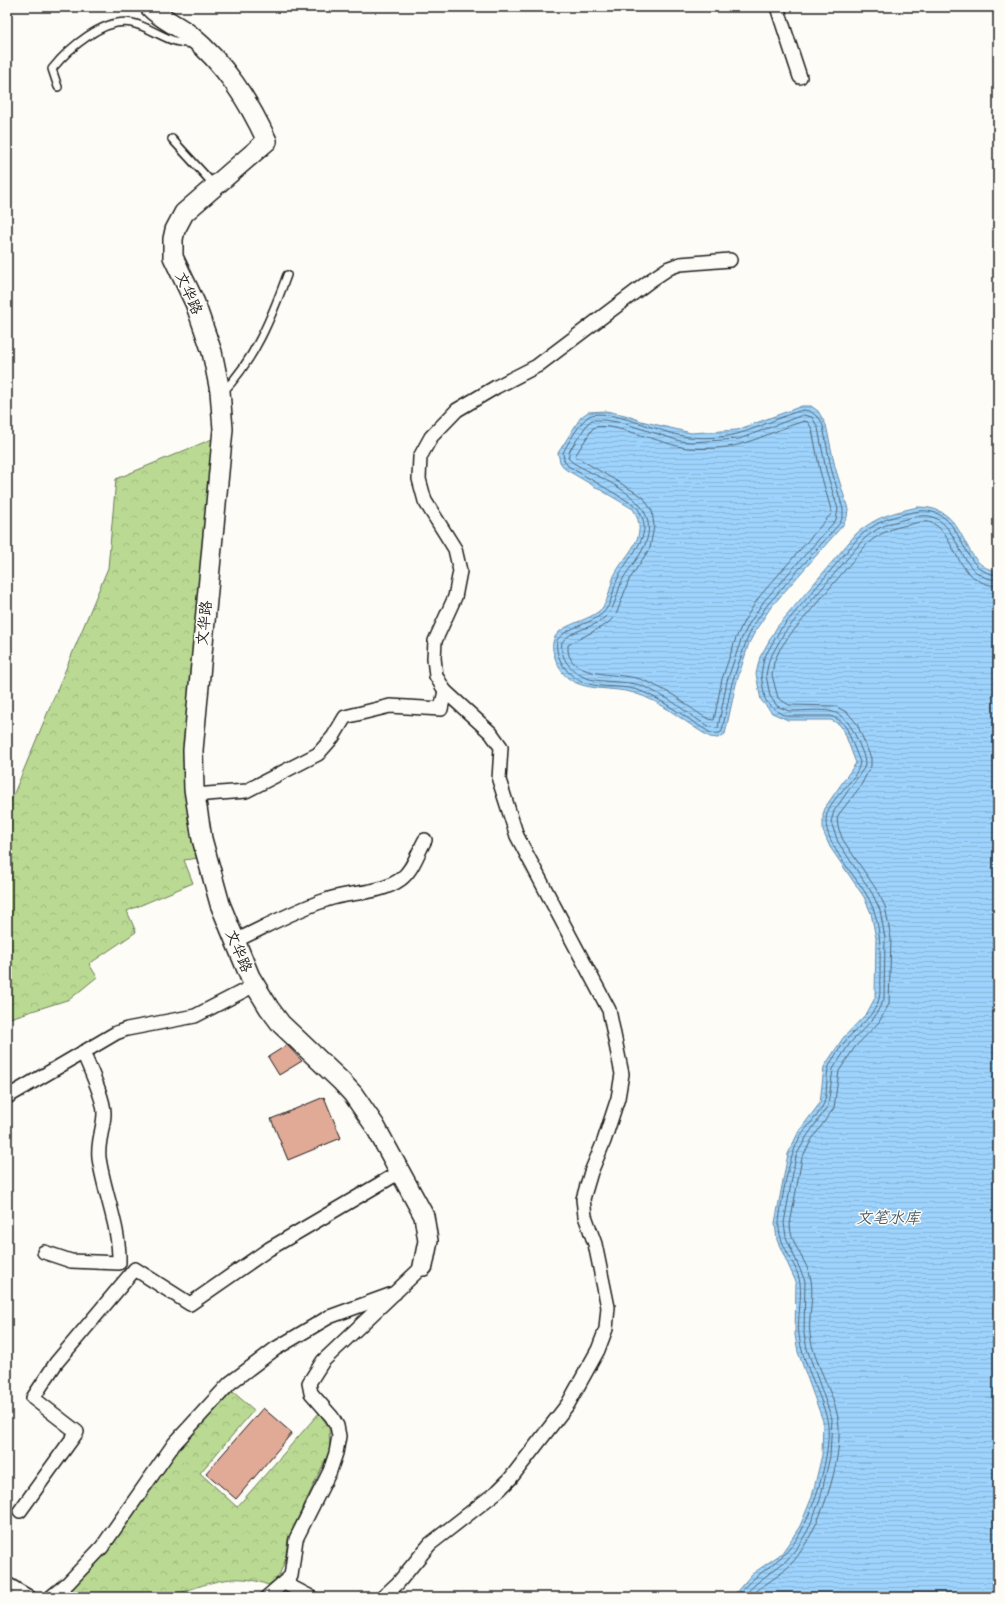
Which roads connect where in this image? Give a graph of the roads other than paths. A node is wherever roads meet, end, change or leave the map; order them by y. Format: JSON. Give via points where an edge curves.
{"nodes":[{"id":1,"x":150,"y":7,"type":"edge"},
{"id":2,"x":777,"y":7,"type":"edge"},
{"id":3,"x":201,"y":45,"type":"junction"},
{"id":4,"x":800,"y":77,"type":"dead end"},
{"id":5,"x":58,"y":87,"type":"dead end"},
{"id":6,"x":172,"y":139,"type":"dead end"},
{"id":7,"x":215,"y":186,"type":"junction"},
{"id":8,"x":730,"y":260,"type":"dead end"},
{"id":9,"x":287,"y":275,"type":"dead end"},
{"id":10,"x":220,"y":395,"type":"junction"},
{"id":11,"x":445,"y":691,"type":"junction"},
{"id":12,"x":194,"y":795,"type":"junction"},
{"id":13,"x":425,"y":840,"type":"dead end"},
{"id":14,"x":235,"y":941,"type":"junction"},
{"id":15,"x":255,"y":985,"type":"junction"},
{"id":16,"x":84,"y":1052,"type":"junction"},
{"id":17,"x":7,"y":1097,"type":"edge"},
{"id":18,"x":400,"y":1172,"type":"junction"},
{"id":19,"x":44,"y":1252,"type":"dead end"},
{"id":20,"x":423,"y":1266,"type":"joint"},
{"id":21,"x":395,"y":1293,"type":"junction"},
{"id":22,"x":20,"y":1511,"type":"dead end"},
{"id":23,"x":284,"y":1583,"type":"junction"},
{"id":24,"x":7,"y":1584,"type":"edge"},
{"id":25,"x":29,"y":1597,"type":"edge"},
{"id":26,"x":51,"y":1597,"type":"edge"},
{"id":27,"x":267,"y":1597,"type":"edge"},
{"id":28,"x":311,"y":1597,"type":"edge"},
{"id":29,"x":383,"y":1597,"type":"edge"}],
"edges":[{"from":1,"to":3,"type":"street","name":"文华路"},
{"from":2,"to":4,"type":"street"},
{"from":3,"to":5,"type":"lane","via":[[176,41],[132,23],[109,26],[91,33],[61,58],[52,69]]},
{"from":3,"to":7,"type":"street","name":"文华路","via":[[241,92],[253,110],[267,141]]},
{"from":6,"to":7,"type":"lane"},
{"from":7,"to":10,"type":"street","name":"文华路","via":[[184,213],[175,230],[172,248],[173,257],[204,327],[212,352]]},
{"from":8,"to":11,"type":"street","via":[[680,264],[670,268],[537,366],[466,404],[425,446],[419,468],[422,490],[455,549],[460,571],[455,597],[435,641],[436,676]]},
{"from":9,"to":10,"type":"lane","via":[[278,301],[256,347],[232,383]]},
{"from":10,"to":12,"type":"street","name":"文华路","via":[[222,453],[199,676],[193,750]]},
{"from":11,"to":12,"type":"street","via":[[441,709],[390,706],[345,717],[323,751],[246,791]]},
{"from":11,"to":29,"type":"street","via":[[491,733],[501,747],[499,780],[518,836],[609,1010],[621,1063],[622,1080],[604,1141],[591,1172],[583,1205],[608,1307],[608,1318],[598,1350],[568,1404],[510,1479],[430,1544]]},
{"from":12,"to":14,"type":"street","name":"文华路","via":[[210,872]]},
{"from":13,"to":14,"type":"street","via":[[409,870],[391,884],[370,892],[324,900]]},
{"from":14,"to":15,"type":"street","name":"文华路"},
{"from":15,"to":16,"type":"street","via":[[195,1016],[127,1029]]},
{"from":15,"to":18,"type":"street","name":"文华路","via":[[281,1024],[341,1081],[356,1100],[375,1126]]},
{"from":16,"to":17,"type":"street"},
{"from":16,"to":19,"type":"street","via":[[103,1105],[104,1118],[98,1140],[99,1158],[119,1245],[118,1263],[71,1261]]},
{"from":18,"to":20,"type":"street","name":"文华路","via":[[424,1216],[428,1241]]},
{"from":18,"to":22,"type":"street","via":[[269,1249],[190,1304],[135,1269],[56,1363],[33,1398],[77,1432]]},
{"from":20,"to":21,"type":"street"},
{"from":21,"to":23,"type":"street","via":[[323,1362],[309,1383],[311,1393],[332,1416],[339,1436],[330,1470],[296,1540],[293,1570]]},
{"from":21,"to":26,"type":"street","via":[[328,1317],[275,1349],[230,1383],[174,1444],[102,1547]]},
{"from":23,"to":27,"type":"street"},
{"from":23,"to":28,"type":"street"},
{"from":24,"to":25,"type":"street"}]}
